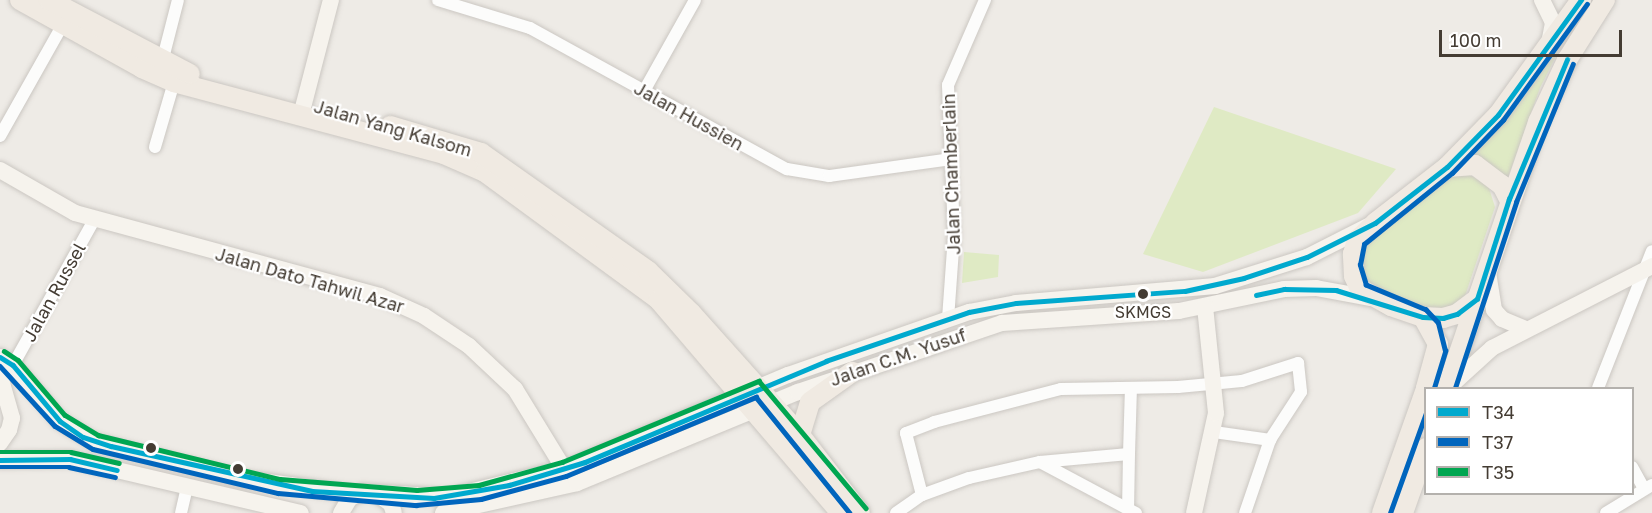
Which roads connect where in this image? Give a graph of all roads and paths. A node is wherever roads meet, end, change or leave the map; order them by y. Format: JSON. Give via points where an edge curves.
{"nodes":[{"id":1,"x":20,"y":0,"type":"edge"},
{"id":2,"x":49,"y":0,"type":"edge"},
{"id":3,"x":178,"y":0,"type":"edge"},
{"id":4,"x":331,"y":0,"type":"edge"},
{"id":5,"x":438,"y":0,"type":"edge"},
{"id":6,"x":695,"y":0,"type":"edge"},
{"id":7,"x":985,"y":0,"type":"edge"},
{"id":8,"x":1542,"y":0,"type":"edge"},
{"id":9,"x":1581,"y":0,"type":"edge"},
{"id":10,"x":1605,"y":0,"type":"edge"},
{"id":11,"x":63,"y":24,"type":"junction"},
{"id":12,"x":1546,"y":50,"type":"junction"},
{"id":13,"x":164,"y":73,"type":"junction"},
{"id":14,"x":644,"y":91,"type":"junction"},
{"id":15,"x":303,"y":109,"type":"junction"},
{"id":16,"x":0,"y":136,"type":"edge"},
{"id":17,"x":155,"y":147,"type":"dead end"},
{"id":18,"x":951,"y":159,"type":"junction"},
{"id":19,"x":1447,"y":167,"type":"junction"},
{"id":20,"x":0,"y":170,"type":"edge"},
{"id":21,"x":534,"y":197,"type":"junction"},
{"id":22,"x":1509,"y":199,"type":"junction"},
{"id":23,"x":95,"y":218,"type":"junction"},
{"id":24,"x":1375,"y":223,"type":"junction"},
{"id":25,"x":1652,"y":251,"type":"edge"},
{"id":26,"x":1488,"y":266,"type":"junction"},
{"id":27,"x":1649,"y":268,"type":"edge"},
{"id":28,"x":1371,"y":298,"type":"junction"},
{"id":29,"x":1477,"y":299,"type":"junction"},
{"id":30,"x":1205,"y":307,"type":"junction"},
{"id":31,"x":1423,"y":318,"type":"junction"},
{"id":32,"x":948,"y":319,"type":"junction"},
{"id":33,"x":1526,"y":329,"type":"junction"},
{"id":34,"x":4,"y":366,"type":"edge"},
{"id":35,"x":852,"y":372,"type":"junction"},
{"id":36,"x":1215,"y":383,"type":"junction"},
{"id":37,"x":1427,"y":387,"type":"edge"},
{"id":38,"x":1447,"y":387,"type":"edge"},
{"id":39,"x":1448,"y":387,"type":"edge"},
{"id":40,"x":1598,"y":387,"type":"edge"},
{"id":41,"x":1131,"y":388,"type":"junction"},
{"id":42,"x":1424,"y":395,"type":"edge"},
{"id":43,"x":765,"y":396,"type":"junction"},
{"id":44,"x":746,"y":404,"type":"junction"},
{"id":45,"x":1214,"y":432,"type":"junction"},
{"id":46,"x":800,"y":435,"type":"junction"},
{"id":47,"x":1270,"y":440,"type":"junction"},
{"id":48,"x":0,"y":442,"type":"edge"},
{"id":49,"x":1424,"y":451,"type":"edge"},
{"id":50,"x":1130,"y":454,"type":"junction"},
{"id":51,"x":1,"y":460,"type":"edge"},
{"id":52,"x":1040,"y":462,"type":"junction"},
{"id":53,"x":564,"y":469,"type":"junction"},
{"id":54,"x":1634,"y":470,"type":"edge"},
{"id":55,"x":187,"y":487,"type":"junction"},
{"id":56,"x":1648,"y":487,"type":"edge"},
{"id":57,"x":376,"y":492,"type":"junction"},
{"id":58,"x":356,"y":494,"type":"junction"},
{"id":59,"x":922,"y":495,"type":"junction"},
{"id":60,"x":1132,"y":511,"type":"edge"},
{"id":61,"x":181,"y":513,"type":"edge"},
{"id":62,"x":301,"y":513,"type":"edge"},
{"id":63,"x":342,"y":513,"type":"edge"},
{"id":64,"x":394,"y":513,"type":"edge"},
{"id":65,"x":443,"y":513,"type":"edge"},
{"id":66,"x":841,"y":513,"type":"edge"},
{"id":67,"x":860,"y":513,"type":"edge"},
{"id":68,"x":896,"y":513,"type":"edge"},
{"id":69,"x":1194,"y":513,"type":"edge"},
{"id":70,"x":1245,"y":513,"type":"edge"},
{"id":71,"x":1382,"y":513,"type":"edge"},
{"id":72,"x":1403,"y":513,"type":"edge"},
{"id":73,"x":1606,"y":513,"type":"edge"}],
"edges":[{"from":1,"to":11,"type":"main road","name":"Jalan Yang Kalsom"},
{"from":2,"to":13,"type":"main road","name":"Jalan Yang Kalsom"},
{"from":3,"to":13,"type":"street"},
{"from":4,"to":15,"type":"main road"},
{"from":5,"to":14,"type":"street","name":"Jalan Hussien","via":[[530,28]]},
{"from":6,"to":14,"type":"street"},
{"from":7,"to":18,"type":"street","name":"Jalan Chamberlain","via":[[950,72]]},
{"from":8,"to":12,"type":"main road","via":[[1553,23]]},
{"from":9,"to":12,"type":"main road"},
{"from":10,"to":22,"type":"main road","via":[[1552,88]]},
{"from":11,"to":13,"type":"main road","name":"Jalan Yang Kalsom"},
{"from":11,"to":16,"type":"street"},
{"from":12,"to":19,"type":"main road","via":[[1498,115]]},
{"from":13,"to":15,"type":"main road","name":"Jalan Yang Kalsom","via":[[190,74]]},
{"from":13,"to":17,"type":"street"},
{"from":14,"to":18,"type":"street","name":"Jalan Hussien","via":[[772,163],[803,173],[851,175]]},
{"from":15,"to":21,"type":"main road","name":"Jalan Yang Kalsom","via":[[465,147],[495,161]]},
{"from":18,"to":32,"type":"street","name":"Jalan Chamberlain","via":[[954,238]]},
{"from":19,"to":22,"type":"main road","via":[[1475,165],[1502,185]]},
{"from":19,"to":24,"type":"main road"},
{"from":20,"to":23,"type":"main road","name":"Jalan Dato Tahwil Azar","via":[[59,204]]},
{"from":21,"to":43,"type":"main road","name":"Jalan Yang Kalsom","via":[[654,276]]},
{"from":21,"to":44,"type":"main road","name":"Jalan Yang Kalsom","via":[[659,300]]},
{"from":22,"to":26,"type":"main road"},
{"from":23,"to":34,"type":"street","name":"Jalan Russel"},
{"from":23,"to":53,"type":"main road","name":"Jalan Dato Tahwil Azar","via":[[380,296],[424,316],[469,346],[515,389]]},
{"from":24,"to":28,"type":"main road","via":[[1357,240],[1352,265],[1360,289]]},
{"from":24,"to":32,"type":"main road","name":"Jalan C.M. Yusuf","via":[[1307,257],[1215,286],[1016,303]]},
{"from":25,"to":27,"type":"street"},
{"from":26,"to":29,"type":"main road"},
{"from":26,"to":33,"type":"main road","via":[[1494,310],[1502,319]]},
{"from":27,"to":33,"type":"main road"},
{"from":27,"to":40,"type":"street"},
{"from":28,"to":30,"type":"main road","name":"Jalan C.M. Yusuf","via":[[1336,290],[1284,289]]},
{"from":28,"to":31,"type":"main road"},
{"from":29,"to":31,"type":"main road","via":[[1457,314]]},
{"from":29,"to":38,"type":"main road"},
{"from":30,"to":35,"type":"main road","name":"Jalan C.M. Yusuf","via":[[1002,323]]},
{"from":30,"to":36,"type":"main road"},
{"from":31,"to":37,"type":"main road","via":[[1438,344]]},
{"from":32,"to":43,"type":"main road","name":"Jalan C.M. Yusuf"},
{"from":33,"to":39,"type":"main road","via":[[1468,365]]},
{"from":34,"to":48,"type":"main road","via":[[12,418]]},
{"from":34,"to":58,"type":"main road","via":[[60,421],[95,442],[245,479]]},
{"from":35,"to":43,"type":"main road","name":"Jalan C.M. Yusuf"},
{"from":35,"to":46,"type":"main road","via":[[810,402]]},
{"from":36,"to":41,"type":"street"},
{"from":36,"to":45,"type":"main road"},
{"from":36,"to":47,"type":"street","via":[[1242,381],[1298,363],[1301,392]]},
{"from":41,"to":50,"type":"street"},
{"from":41,"to":59,"type":"street","via":[[1061,389],[934,422],[906,434]]},
{"from":42,"to":71,"type":"main road"},
{"from":43,"to":44,"type":"main road","name":"Jalan C.M. Yusuf"},
{"from":43,"to":46,"type":"main road","name":"Jalan Yang Kalsom"},
{"from":44,"to":53,"type":"main road","name":"Jalan C.M. Yusuf"},
{"from":44,"to":65,"type":"main road","name":"Jalan C.M. Yusuf","via":[[578,483]]},
{"from":44,"to":66,"type":"main road","name":"Jalan Yang Kalsom"},
{"from":45,"to":47,"type":"street"},
{"from":45,"to":69,"type":"main road"},
{"from":46,"to":67,"type":"main road","name":"Jalan Yang Kalsom"},
{"from":47,"to":70,"type":"street"},
{"from":49,"to":72,"type":"main road"},
{"from":50,"to":52,"type":"street"},
{"from":50,"to":60,"type":"street"},
{"from":51,"to":55,"type":"main road","via":[[70,459]]},
{"from":52,"to":59,"type":"street","via":[[969,478]]},
{"from":52,"to":60,"type":"street"},
{"from":53,"to":57,"type":"main road","name":"Jalan C.M. Yusuf","via":[[447,497]]},
{"from":54,"to":56,"type":"street"},
{"from":55,"to":61,"type":"street"},
{"from":55,"to":62,"type":"main road"},
{"from":56,"to":73,"type":"street"},
{"from":57,"to":58,"type":"main road","name":"Jalan C.M. Yusuf"},
{"from":57,"to":64,"type":"main road","via":[[391,504]]},
{"from":58,"to":63,"type":"main road"},
{"from":59,"to":68,"type":"street"}]}
